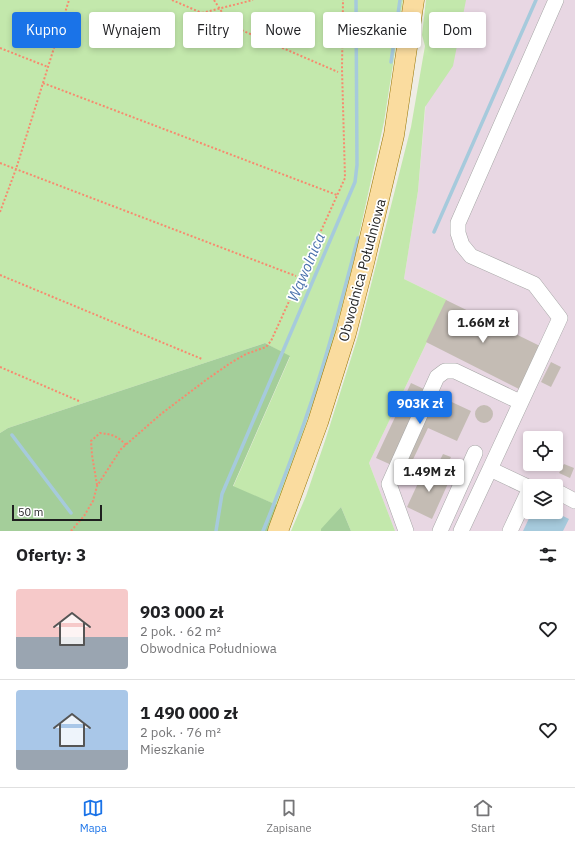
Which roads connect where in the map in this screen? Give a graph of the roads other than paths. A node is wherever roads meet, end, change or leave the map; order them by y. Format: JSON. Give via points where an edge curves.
{"nodes":[{"id":1,"x":414,"y":0,"type":"edge"},
{"id":2,"x":556,"y":0,"type":"edge"},
{"id":3,"x":520,"y":402,"type":"junction"},
{"id":4,"x":475,"y":453,"type":"dead end"},
{"id":5,"x":490,"y":469,"type":"junction"},
{"id":6,"x":523,"y":485,"type":"edge"},
{"id":7,"x":563,"y":495,"type":"edge"},
{"id":8,"x":575,"y":501,"type":"edge"},
{"id":9,"x":523,"y":503,"type":"edge"},
{"id":10,"x":278,"y":531,"type":"edge"},
{"id":11,"x":406,"y":531,"type":"edge"},
{"id":12,"x":440,"y":531,"type":"edge"},
{"id":13,"x":461,"y":531,"type":"edge"},
{"id":14,"x":510,"y":531,"type":"edge"}],
"edges":[{"from":1,"to":10,"type":"main road","name":"Obwodnica Południowa","via":[[394,135],[364,263],[346,333],[318,422]]},
{"from":2,"to":3,"type":"lane","via":[[458,223],[462,245],[471,256],[534,284],[560,318]]},
{"from":3,"to":5,"type":"lane"},
{"from":3,"to":11,"type":"lane","via":[[455,370],[445,371],[437,377],[389,484]]},
{"from":4,"to":12,"type":"lane"},
{"from":5,"to":6,"type":"lane"},
{"from":5,"to":13,"type":"lane"},
{"from":7,"to":8,"type":"lane"},
{"from":9,"to":14,"type":"lane"}]}
